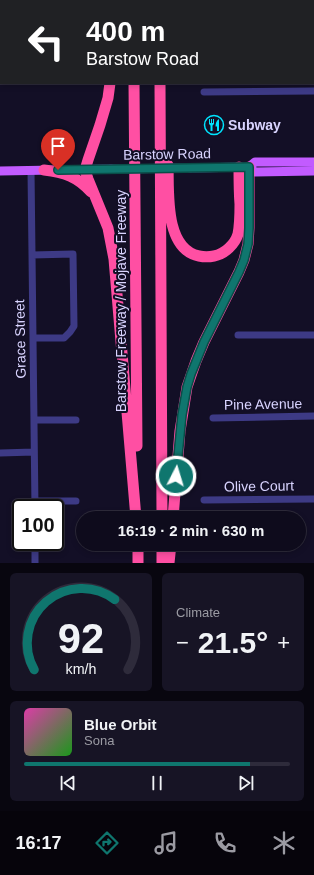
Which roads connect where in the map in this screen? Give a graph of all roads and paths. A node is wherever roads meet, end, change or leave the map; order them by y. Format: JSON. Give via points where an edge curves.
{"nodes":[{"id":1,"x":110,"y":84,"type":"edge"},
{"id":2,"x":134,"y":84,"type":"edge"},
{"id":3,"x":161,"y":84,"type":"edge"},
{"id":4,"x":161,"y":84,"type":"edge"},
{"id":5,"x":314,"y":91,"type":"edge"},
{"id":6,"x":204,"y":92,"type":"dead end"},
{"id":7,"x":314,"y":162,"type":"edge"},
{"id":8,"x":244,"y":167,"type":"junction"},
{"id":9,"x":31,"y":170,"type":"junction"},
{"id":10,"x":44,"y":170,"type":"junction"},
{"id":11,"x":86,"y":170,"type":"junction"},
{"id":12,"x":0,"y":171,"type":"edge"},
{"id":13,"x":314,"y":171,"type":"edge"},
{"id":14,"x":95,"y":198,"type":"junction"},
{"id":15,"x":32,"y":255,"type":"junction"},
{"id":16,"x":238,"y":335,"type":"dead end"},
{"id":17,"x":314,"y":335,"type":"edge"},
{"id":18,"x":32,"y":338,"type":"junction"},
{"id":19,"x":314,"y":416,"type":"edge"},
{"id":20,"x":213,"y":418,"type":"dead end"},
{"id":21,"x":34,"y":420,"type":"junction"},
{"id":22,"x":76,"y":420,"type":"dead end"},
{"id":23,"x":34,"y":452,"type":"junction"},
{"id":24,"x":0,"y":453,"type":"edge"},
{"id":25,"x":35,"y":499,"type":"edge"},
{"id":26,"x":314,"y":499,"type":"edge"},
{"id":27,"x":204,"y":500,"type":"dead end"},
{"id":28,"x":76,"y":501,"type":"dead end"},
{"id":29,"x":64,"y":502,"type":"edge"},
{"id":30,"x":136,"y":511,"type":"edge"},
{"id":31,"x":137,"y":511,"type":"edge"},
{"id":32,"x":162,"y":511,"type":"edge"},
{"id":33,"x":174,"y":511,"type":"edge"},
{"id":34,"x":35,"y":551,"type":"edge"},
{"id":35,"x":138,"y":551,"type":"edge"},
{"id":36,"x":162,"y":551,"type":"edge"},
{"id":37,"x":170,"y":551,"type":"edge"},
{"id":38,"x":35,"y":563,"type":"edge"},
{"id":39,"x":138,"y":563,"type":"edge"},
{"id":40,"x":162,"y":563,"type":"edge"},
{"id":41,"x":169,"y":563,"type":"edge"}],
"edges":[{"from":1,"to":11,"type":"highway"},
{"from":2,"to":31,"type":"highway","name":"Barstow Freeway / Mojave Freeway"},
{"from":3,"to":8,"type":"highway","via":[[171,220],[181,245],[195,255],[204,257],[223,253],[237,236]]},
{"from":4,"to":32,"type":"highway"},
{"from":5,"to":6,"type":"street"},
{"from":7,"to":8,"type":"main road","name":"Barstow Road","via":[[255,162]]},
{"from":8,"to":11,"type":"main road","name":"Barstow Road","bridge":true},
{"from":8,"to":13,"type":"main road","name":"Barstow Road","via":[[255,172]]},
{"from":8,"to":33,"type":"highway","via":[[249,228],[246,254],[204,342],[187,387],[180,431]]},
{"from":9,"to":10,"type":"main road","name":"Barstow Road"},
{"from":9,"to":12,"type":"main road","name":"Barstow Road"},
{"from":9,"to":15,"type":"street","name":"Grace Street"},
{"from":10,"to":11,"type":"main road","name":"Barstow Road"},
{"from":10,"to":14,"type":"highway","via":[[70,175],[84,185]]},
{"from":11,"to":14,"type":"highway"},
{"from":14,"to":30,"type":"highway","via":[[108,228],[114,259]]},
{"from":15,"to":18,"type":"street","name":"Grace Street"},
{"from":15,"to":18,"type":"street","via":[[73,254],[74,326],[64,338]]},
{"from":16,"to":17,"type":"street"},
{"from":18,"to":21,"type":"street","name":"Grace Street"},
{"from":19,"to":20,"type":"street","name":"Pine Avenue"},
{"from":21,"to":22,"type":"street"},
{"from":21,"to":23,"type":"street","name":"Grace Street"},
{"from":23,"to":24,"type":"street"},
{"from":23,"to":25,"type":"street","name":"Grace Street"},
{"from":26,"to":27,"type":"street","name":"Olive Court"},
{"from":28,"to":29,"type":"street"},
{"from":34,"to":38,"type":"street"},
{"from":35,"to":39,"type":"highway"},
{"from":36,"to":40,"type":"highway"},
{"from":37,"to":41,"type":"highway"}]}
